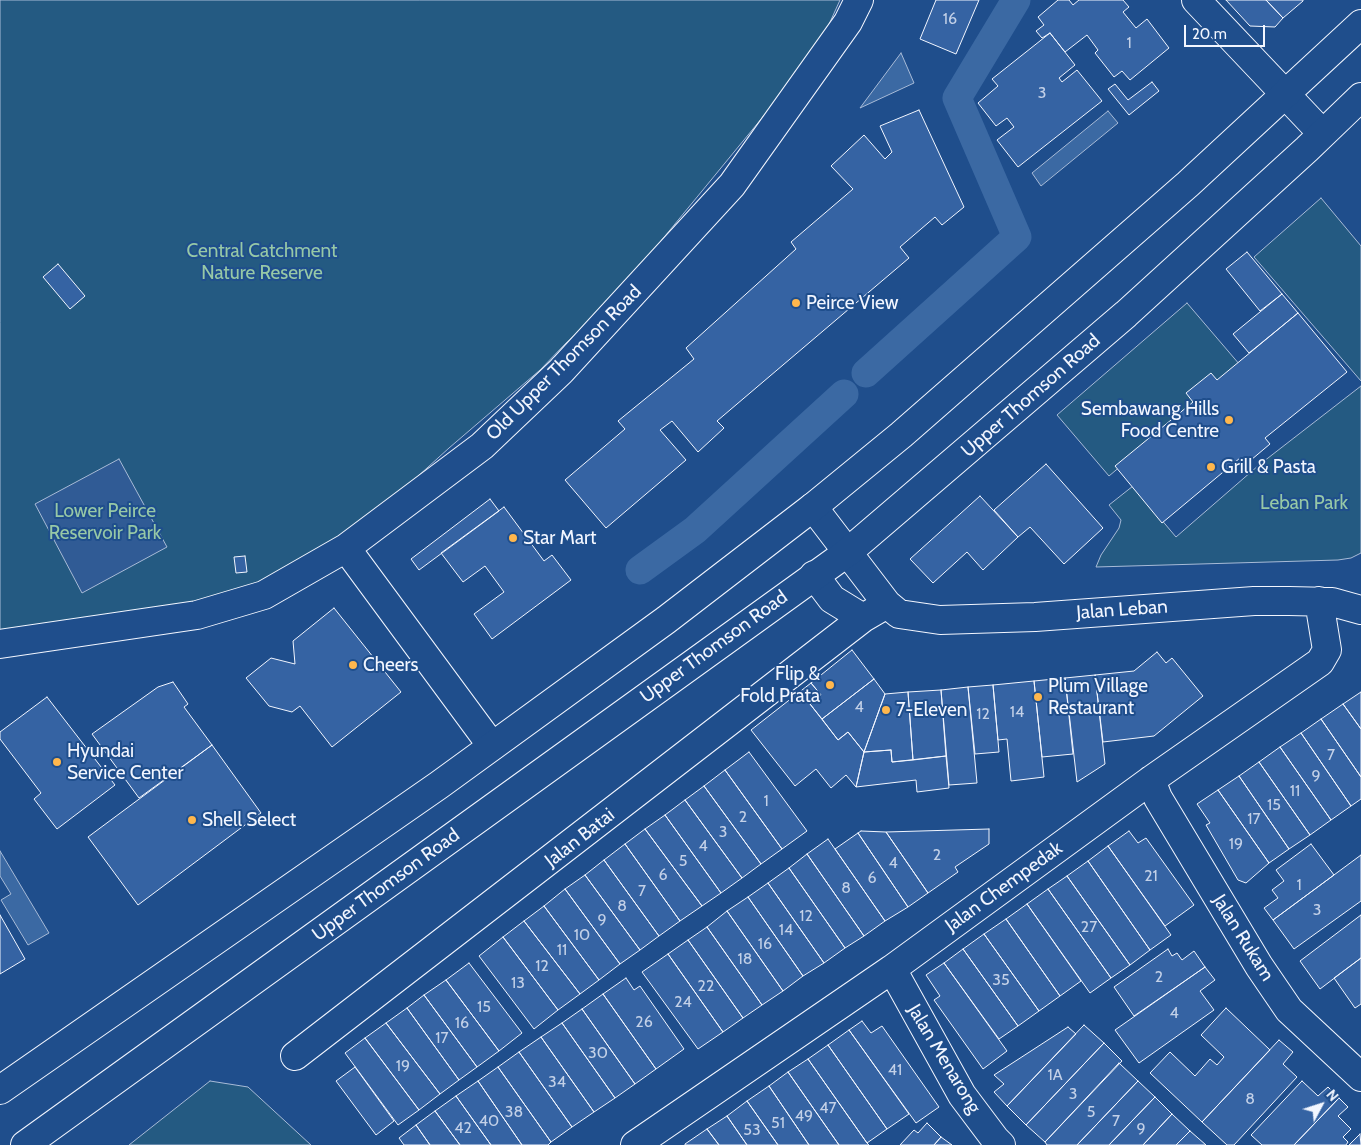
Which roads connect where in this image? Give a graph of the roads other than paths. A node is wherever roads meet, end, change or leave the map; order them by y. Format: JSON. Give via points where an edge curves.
{"nodes":[{"id":1,"x":859,"y":0,"type":"edge"},
{"id":2,"x":1196,"y":0,"type":"edge"},
{"id":3,"x":1361,"y":24,"type":"edge"},
{"id":4,"x":1284,"y":94,"type":"junction"},
{"id":5,"x":1361,"y":97,"type":"edge"},
{"id":6,"x":1322,"y":133,"type":"junction"},
{"id":7,"x":813,"y":507,"type":"junction"},
{"id":8,"x":346,"y":548,"type":"junction"},
{"id":9,"x":848,"y":552,"type":"junction"},
{"id":10,"x":814,"y":575,"type":"junction"},
{"id":11,"x":1319,"y":601,"type":"junction"},
{"id":12,"x":887,"y":604,"type":"junction"},
{"id":13,"x":1361,"y":610,"type":"edge"},
{"id":14,"x":863,"y":618,"type":"junction"},
{"id":15,"x":0,"y":644,"type":"edge"},
{"id":16,"x":492,"y":746,"type":"junction"},
{"id":17,"x":1151,"y":780,"type":"junction"},
{"id":18,"x":892,"y":969,"type":"junction"},
{"id":19,"x":295,"y":1056,"type":"dead end"},
{"id":20,"x":1361,"y":1077,"type":"edge"},
{"id":21,"x":0,"y":1090,"type":"edge"},
{"id":22,"x":25,"y":1145,"type":"edge"},
{"id":23,"x":635,"y":1145,"type":"edge"},
{"id":24,"x":1001,"y":1145,"type":"edge"}],
"edges":[{"from":1,"to":8,"type":"street","name":"Old Upper Thomson Road","via":[[848,22],[732,185],[574,358],[482,446]]},
{"from":2,"to":4,"type":"street"},
{"from":3,"to":4,"type":"street"},
{"from":4,"to":6,"type":"street"},
{"from":4,"to":7,"type":"street","via":[[1188,184],[901,435]]},
{"from":5,"to":6,"type":"street","name":"Upper Thomson Road"},
{"from":6,"to":9,"type":"street","name":"Upper Thomson Road","via":[[1126,314]]},
{"from":7,"to":9,"type":"street","name":"Jalan Leban"},
{"from":7,"to":16,"type":"street","via":[[666,620]]},
{"from":8,"to":15,"type":"street","name":"Old Upper Thomson Road","via":[[264,596],[197,615]]},
{"from":8,"to":16,"type":"street"},
{"from":9,"to":10,"type":"street","name":"Upper Thomson Road"},
{"from":9,"to":12,"type":"street","name":"Jalan Leban"},
{"from":10,"to":14,"type":"street","via":[[832,598]]},
{"from":10,"to":22,"type":"street","name":"Upper Thomson Road"},
{"from":11,"to":12,"type":"street","name":"Jalan Leban","via":[[1254,601],[1035,617],[940,620],[898,614]]},
{"from":11,"to":13,"type":"street","name":"Jalan Leban"},
{"from":11,"to":17,"type":"street","name":"Jalan Chempedak","via":[[1327,650],[1320,662]]},
{"from":12,"to":14,"type":"street"},
{"from":14,"to":19,"type":"street","name":"Jalan Batai"},
{"from":16,"to":21,"type":"street"},
{"from":17,"to":18,"type":"street","name":"Jalan Chempedak"},
{"from":17,"to":20,"type":"street","name":"Jalan Rukam","via":[[1158,798],[1289,1010]]},
{"from":18,"to":23,"type":"street","name":"Jalan Chempedak"},
{"from":18,"to":24,"type":"street","name":"Jalan Menarong","via":[[962,1095]]}]}
